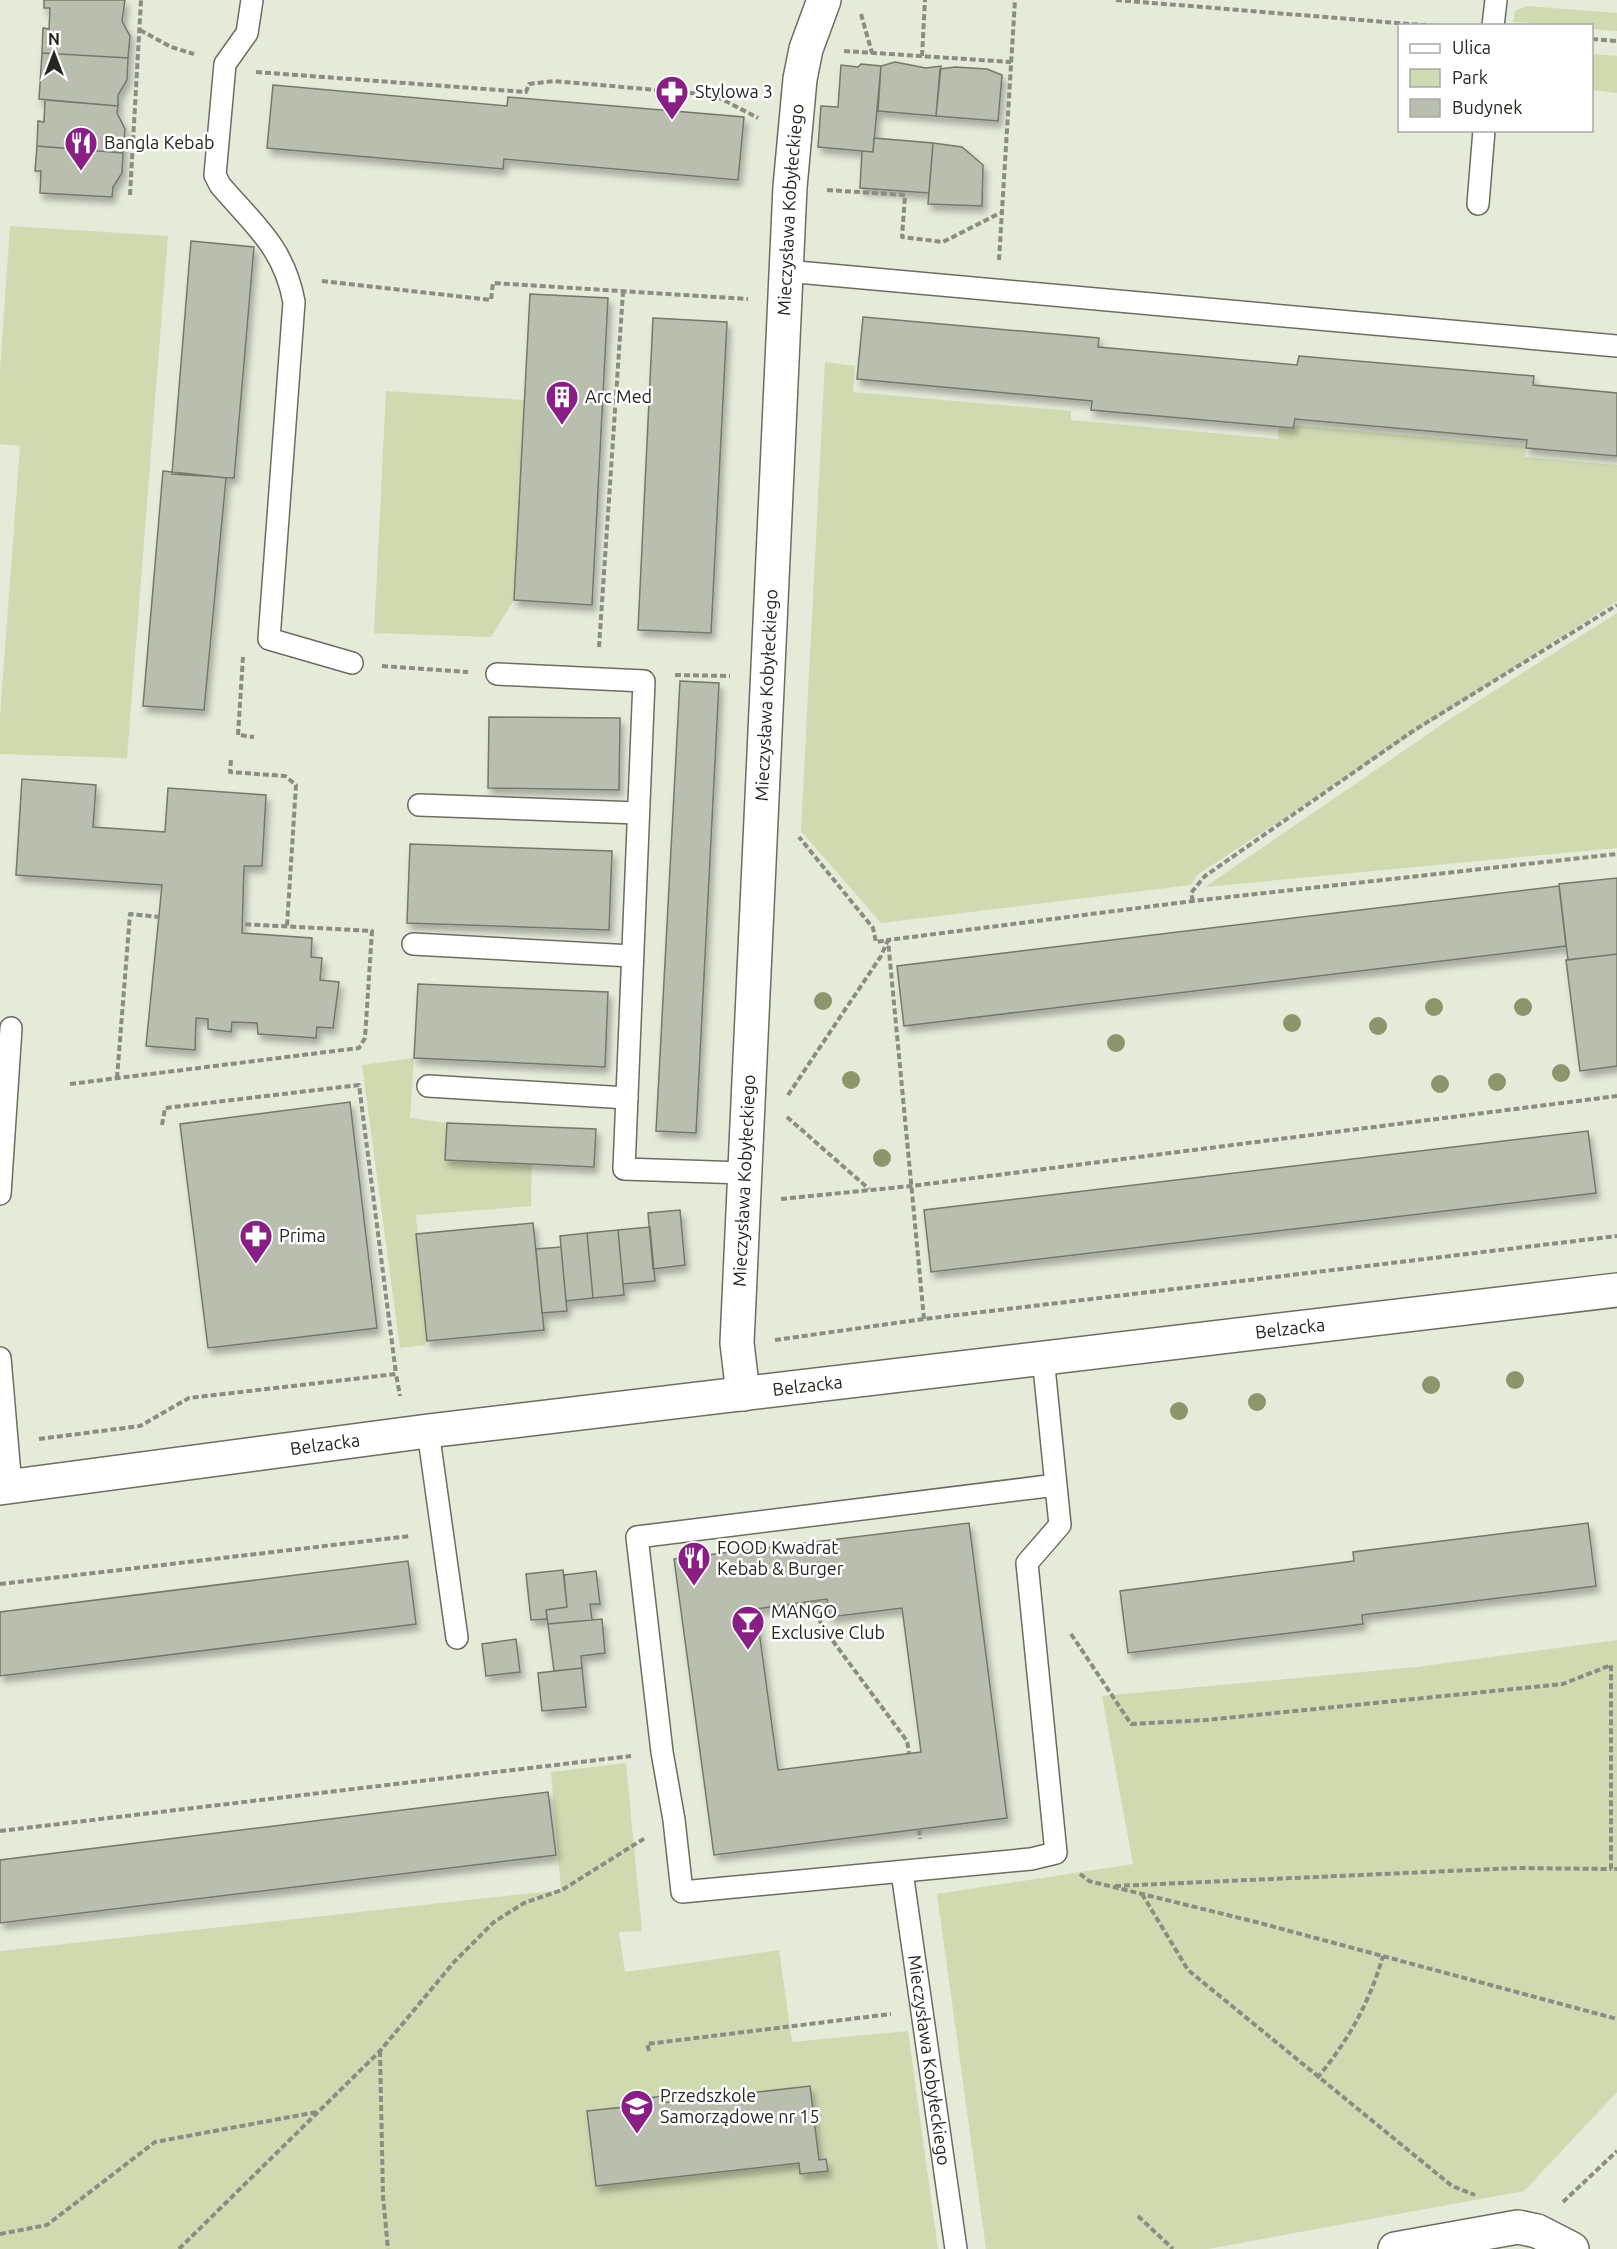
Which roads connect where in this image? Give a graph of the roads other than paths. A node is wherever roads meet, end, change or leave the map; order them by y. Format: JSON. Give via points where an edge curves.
{"nodes":[{"id":1,"x":252,"y":0,"type":"edge"},
{"id":2,"x":824,"y":0,"type":"edge"},
{"id":3,"x":1496,"y":0,"type":"edge"},
{"id":4,"x":1493,"y":24,"type":"edge"},
{"id":5,"x":1485,"y":132,"type":"edge"},
{"id":6,"x":1478,"y":204,"type":"dead end"},
{"id":7,"x":786,"y":272,"type":"junction"},
{"id":8,"x":1617,"y":346,"type":"edge"},
{"id":9,"x":352,"y":663,"type":"road end"},
{"id":10,"x":497,"y":674,"type":"road end"},
{"id":11,"x":419,"y":805,"type":"dead end"},
{"id":12,"x":639,"y":813,"type":"junction"},
{"id":13,"x":413,"y":944,"type":"dead end"},
{"id":14,"x":633,"y":956,"type":"junction"},
{"id":15,"x":10,"y":1028,"type":"dead end"},
{"id":16,"x":428,"y":1086,"type":"dead end"},
{"id":17,"x":627,"y":1098,"type":"junction"},
{"id":18,"x":744,"y":1173,"type":"junction"},
{"id":19,"x":0,"y":1194,"type":"edge"},
{"id":20,"x":1617,"y":1290,"type":"edge"},
{"id":21,"x":1043,"y":1357,"type":"junction"},
{"id":22,"x":0,"y":1358,"type":"edge"},
{"id":23,"x":744,"y":1394,"type":"junction"},
{"id":24,"x":428,"y":1431,"type":"junction"},
{"id":25,"x":1056,"y":1485,"type":"junction"},
{"id":26,"x":6,"y":1487,"type":"edge"},
{"id":27,"x":457,"y":1638,"type":"dead end"},
{"id":28,"x":902,"y":1872,"type":"junction"},
{"id":29,"x":956,"y":2249,"type":"edge"},
{"id":30,"x":1395,"y":2249,"type":"edge"},
{"id":31,"x":1572,"y":2249,"type":"edge"}],
"edges":[{"from":1,"to":9,"type":"lane","via":[[247,33],[225,64],[214,175],[273,244],[290,277],[294,302],[269,639]]},
{"from":2,"to":7,"type":"street","name":"Mieczysława Kobyłeckiego","via":[[800,79]]},
{"from":3,"to":4,"type":"lane"},
{"from":5,"to":6,"type":"lane"},
{"from":7,"to":8,"type":"lane"},
{"from":7,"to":18,"type":"street","name":"Mieczysława Kobyłeckiego"},
{"from":10,"to":12,"type":"lane","via":[[644,681]]},
{"from":11,"to":12,"type":"lane"},
{"from":12,"to":14,"type":"lane"},
{"from":13,"to":14,"type":"lane"},
{"from":14,"to":17,"type":"lane"},
{"from":15,"to":19,"type":"lane"},
{"from":16,"to":17,"type":"lane"},
{"from":17,"to":18,"type":"lane","via":[[624,1169]]},
{"from":18,"to":23,"type":"street","name":"Mieczysława Kobyłeckiego","via":[[737,1343]]},
{"from":20,"to":21,"type":"street","name":"Belzacka"},
{"from":21,"to":23,"type":"street","name":"Belzacka"},
{"from":21,"to":25,"type":"lane"},
{"from":22,"to":26,"type":"lane"},
{"from":23,"to":24,"type":"street","name":"Belzacka"},
{"from":24,"to":26,"type":"street","name":"Belzacka"},
{"from":24,"to":27,"type":"lane"},
{"from":25,"to":28,"type":"lane","via":[[1060,1525],[1027,1563],[1056,1853]]},
{"from":25,"to":28,"type":"lane","via":[[637,1537],[682,1892]]},
{"from":28,"to":29,"type":"lane","name":"Mieczysława Kobyłeckiego"},
{"from":30,"to":31,"type":"street","via":[[1518,2228],[1537,2231]]}]}
